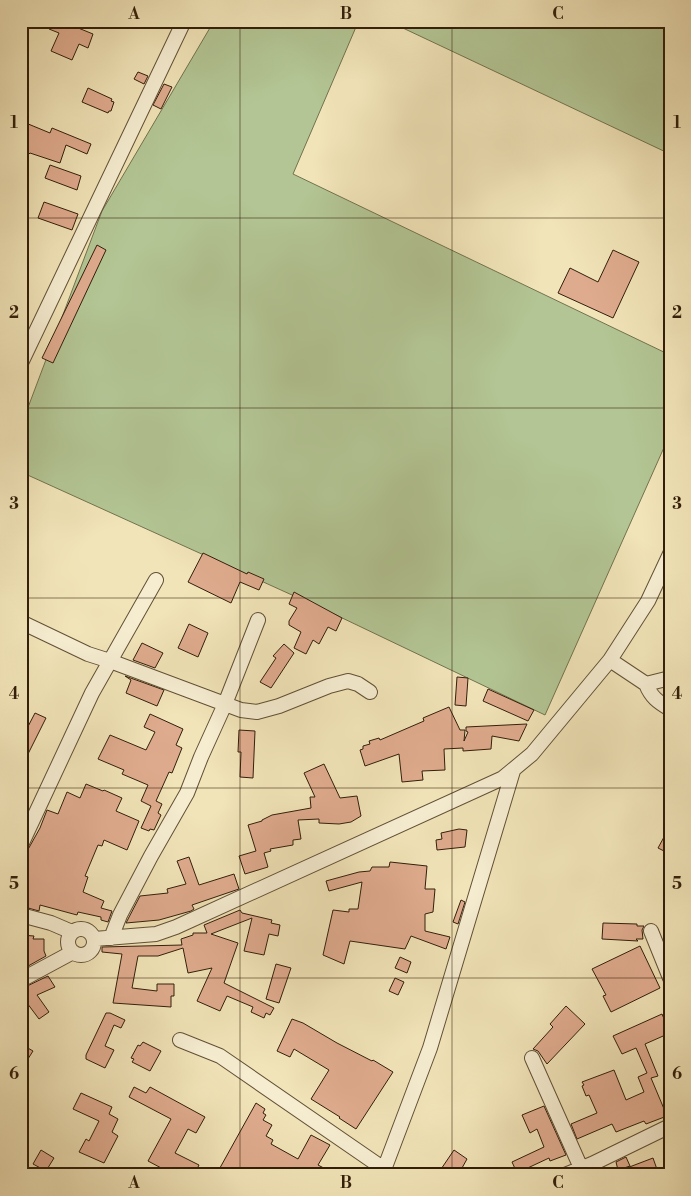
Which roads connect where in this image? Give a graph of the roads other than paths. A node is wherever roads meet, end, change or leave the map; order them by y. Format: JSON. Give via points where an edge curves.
{"nodes":[{"id":1,"x":184,"y":21,"type":"edge"},
{"id":2,"x":21,"y":363,"type":"edge"},
{"id":3,"x":670,"y":554,"type":"edge"},
{"id":4,"x":156,"y":580,"type":"dead end"},
{"id":5,"x":258,"y":620,"type":"dead end"},
{"id":6,"x":21,"y":622,"type":"edge"},
{"id":7,"x":110,"y":660,"type":"junction"},
{"id":8,"x":610,"y":660,"type":"junction"},
{"id":9,"x":670,"y":678,"type":"edge"},
{"id":10,"x":646,"y":684,"type":"junction"},
{"id":11,"x":370,"y":692,"type":"dead end"},
{"id":12,"x":225,"y":704,"type":"junction"},
{"id":13,"x":670,"y":709,"type":"edge"},
{"id":14,"x":513,"y":771,"type":"junction"},
{"id":15,"x":21,"y":845,"type":"edge"},
{"id":16,"x":21,"y":916,"type":"edge"},
{"id":17,"x":651,"y":930,"type":"dead end"},
{"id":18,"x":72,"y":932,"type":"junction"},
{"id":19,"x":111,"y":938,"type":"junction"},
{"id":20,"x":94,"y":939,"type":"junction"},
{"id":21,"x":73,"y":952,"type":"junction"},
{"id":22,"x":670,"y":978,"type":"edge"},
{"id":23,"x":21,"y":980,"type":"edge"},
{"id":24,"x":180,"y":1040,"type":"dead end"},
{"id":25,"x":532,"y":1058,"type":"dead end"},
{"id":26,"x":670,"y":1126,"type":"edge"},
{"id":27,"x":581,"y":1168,"type":"junction"},
{"id":28,"x":385,"y":1173,"type":"edge"},
{"id":29,"x":566,"y":1175,"type":"edge"}],
"edges":[{"from":1,"to":2,"type":"street"},
{"from":3,"to":8,"type":"street","via":[[648,601]]},
{"from":4,"to":7,"type":"street"},
{"from":5,"to":12,"type":"street"},
{"from":6,"to":7,"type":"street","via":[[88,654]]},
{"from":7,"to":12,"type":"street"},
{"from":7,"to":15,"type":"street"},
{"from":8,"to":10,"type":"street"},
{"from":8,"to":14,"type":"street","via":[[532,754]]},
{"from":9,"to":10,"type":"street"},
{"from":10,"to":13,"type":"street","via":[[656,702]]},
{"from":11,"to":12,"type":"street","via":[[348,681],[257,712]]},
{"from":12,"to":19,"type":"street","via":[[187,793],[136,883]]},
{"from":14,"to":19,"type":"street","via":[[176,927],[156,934]]},
{"from":14,"to":28,"type":"street","via":[[430,1048]]},
{"from":16,"to":18,"type":"street"},
{"from":17,"to":22,"type":"street"},
{"from":18,"to":20,"type":"street","via":[[85,929]]},
{"from":18,"to":21,"type":"street","via":[[68,944]]},
{"from":19,"to":20,"type":"street"},
{"from":20,"to":21,"type":"street","via":[[93,948],[86,954]]},
{"from":21,"to":23,"type":"street"},
{"from":24,"to":28,"type":"street","via":[[220,1056]]},
{"from":25,"to":27,"type":"street"},
{"from":26,"to":27,"type":"street"},
{"from":27,"to":29,"type":"street"}]}
